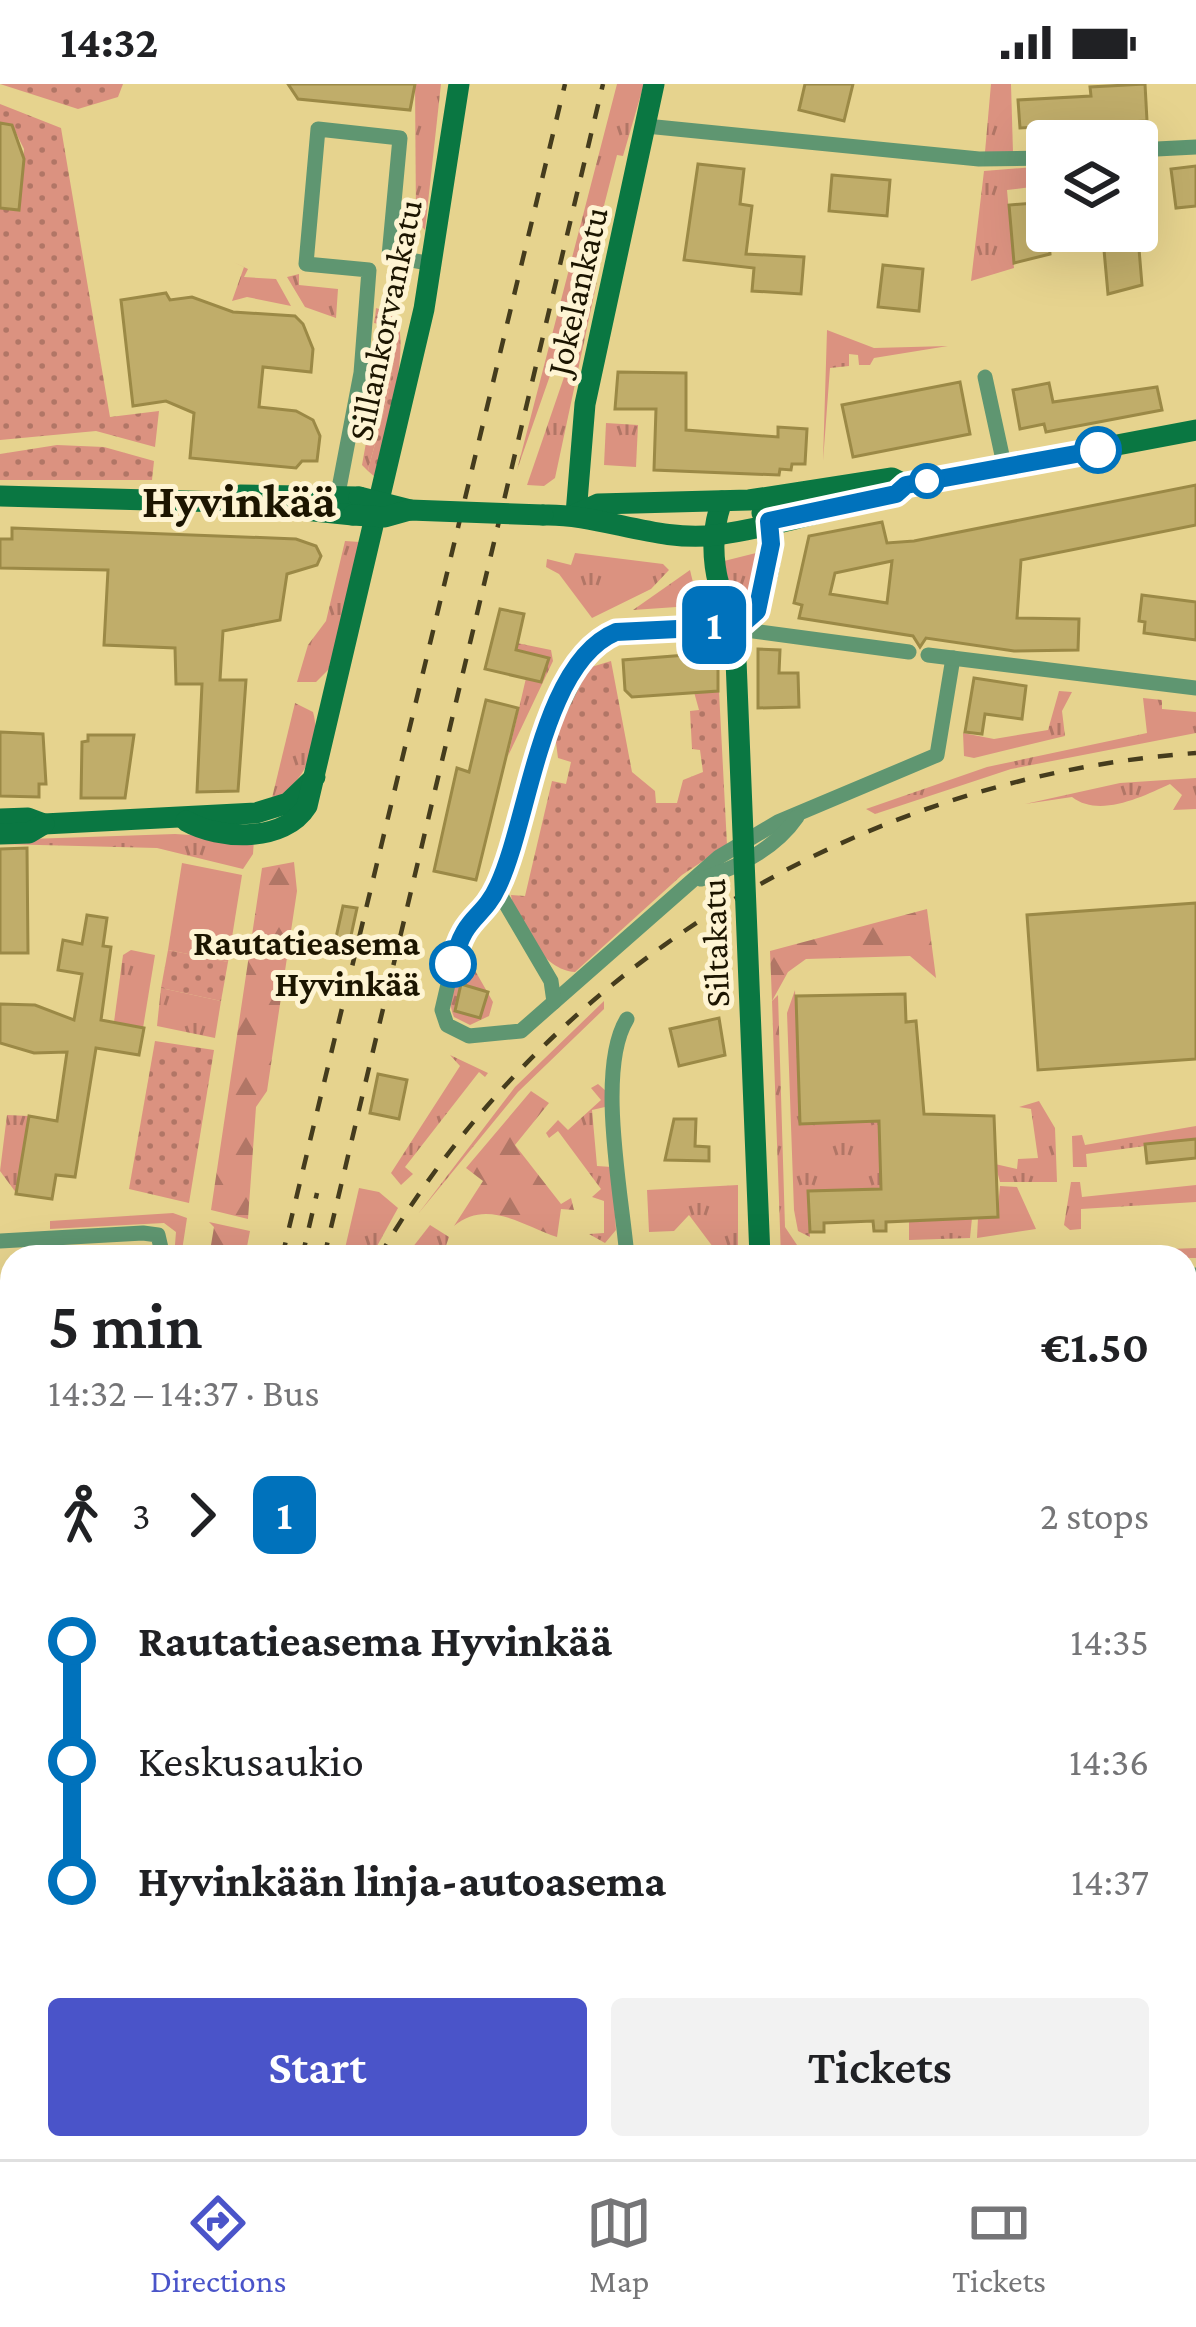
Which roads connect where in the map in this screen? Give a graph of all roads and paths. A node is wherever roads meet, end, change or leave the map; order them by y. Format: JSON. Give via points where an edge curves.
{"nodes":[{"id":1,"x":458,"y":84,"type":"edge"},
{"id":2,"x":654,"y":84,"type":"edge"},
{"id":3,"x":646,"y":126,"type":"junction"},
{"id":4,"x":1196,"y":146,"type":"edge"},
{"id":5,"x":1158,"y":149,"type":"edge"},
{"id":6,"x":1026,"y":158,"type":"edge"},
{"id":7,"x":433,"y":264,"type":"junction"},
{"id":8,"x":985,"y":377,"type":"dead end"},
{"id":9,"x":1196,"y":430,"type":"edge"},
{"id":10,"x":1005,"y":469,"type":"junction"},
{"id":11,"x":906,"y":485,"type":"junction"},
{"id":12,"x":0,"y":496,"type":"edge"},
{"id":13,"x":749,"y":500,"type":"junction"},
{"id":14,"x":722,"y":501,"type":"junction"},
{"id":15,"x":346,"y":505,"type":"junction"},
{"id":16,"x":576,"y":514,"type":"junction"},
{"id":17,"x":769,"y":521,"type":"junction"},
{"id":18,"x":713,"y":536,"type":"junction"},
{"id":19,"x":740,"y":626,"type":"junction"},
{"id":20,"x":909,"y":652,"type":"dead end"},
{"id":21,"x":928,"y":655,"type":"dead end"},
{"id":22,"x":953,"y":658,"type":"junction"},
{"id":23,"x":1196,"y":688,"type":"edge"},
{"id":24,"x":0,"y":818,"type":"edge"},
{"id":25,"x":44,"y":824,"type":"junction"},
{"id":26,"x":0,"y":834,"type":"edge"},
{"id":27,"x":497,"y":889,"type":"junction"},
{"id":28,"x":578,"y":979,"type":"junction"},
{"id":29,"x":551,"y":981,"type":"junction"},
{"id":30,"x":554,"y":1002,"type":"junction"},
{"id":31,"x":627,"y":1019,"type":"dead end"},
{"id":32,"x":0,"y":1241,"type":"edge"},
{"id":33,"x":160,"y":1245,"type":"edge"},
{"id":34,"x":626,"y":1245,"type":"edge"},
{"id":35,"x":760,"y":1245,"type":"edge"}],
"edges":[{"from":1,"to":7,"type":"main road","name":"Sillankorvankatu"},
{"from":2,"to":3,"type":"main road","name":"Jokelankatu"},
{"from":3,"to":6,"type":"street"},
{"from":3,"to":16,"type":"main road","name":"Jokelankatu","via":[[586,404]]},
{"from":4,"to":5,"type":"street"},
{"from":7,"to":15,"type":"street","via":[[389,256],[400,138],[317,129],[306,264],[369,270]]},
{"from":7,"to":25,"type":"main road","name":"Sillankorvankatu","via":[[315,777],[282,817]]},
{"from":8,"to":10,"type":"street"},
{"from":9,"to":10,"type":"main road"},
{"from":10,"to":11,"type":"main road"},
{"from":11,"to":13,"type":"main road","via":[[892,478]]},
{"from":11,"to":17,"type":"main road","via":[[896,494]]},
{"from":12,"to":15,"type":"main road","via":[[224,502],[243,494]]},
{"from":13,"to":14,"type":"main road"},
{"from":13,"to":17,"type":"main road"},
{"from":14,"to":16,"type":"main road","via":[[598,503]]},
{"from":14,"to":18,"type":"main road","name":"Siltakatu"},
{"from":15,"to":16,"type":"main road","bridge":true,"via":[[387,500],[410,510]]},
{"from":16,"to":18,"type":"main road"},
{"from":17,"to":18,"type":"main road"},
{"from":17,"to":19,"type":"main road","name":"Siltakatu","via":[[757,611]]},
{"from":18,"to":19,"type":"main road","name":"Siltakatu","via":[[724,608]]},
{"from":19,"to":20,"type":"street"},
{"from":19,"to":27,"type":"street","via":[[616,632],[591,647],[533,763]]},
{"from":19,"to":35,"type":"main road","name":"Siltakatu","bridge":true},
{"from":21,"to":22,"type":"street"},
{"from":22,"to":23,"type":"street"},
{"from":22,"to":28,"type":"street","via":[[937,755],[778,822],[719,857]]},
{"from":24,"to":25,"type":"main road"},
{"from":25,"to":26,"type":"main road"},
{"from":27,"to":29,"type":"street"},
{"from":27,"to":30,"type":"street","via":[[460,933],[444,1019],[469,1036],[509,1035]]},
{"from":28,"to":29,"type":"street"},
{"from":28,"to":30,"type":"street"},
{"from":29,"to":30,"type":"street"},
{"from":31,"to":34,"type":"street","via":[[613,1052]]},
{"from":32,"to":33,"type":"street","via":[[158,1235]]}]}
